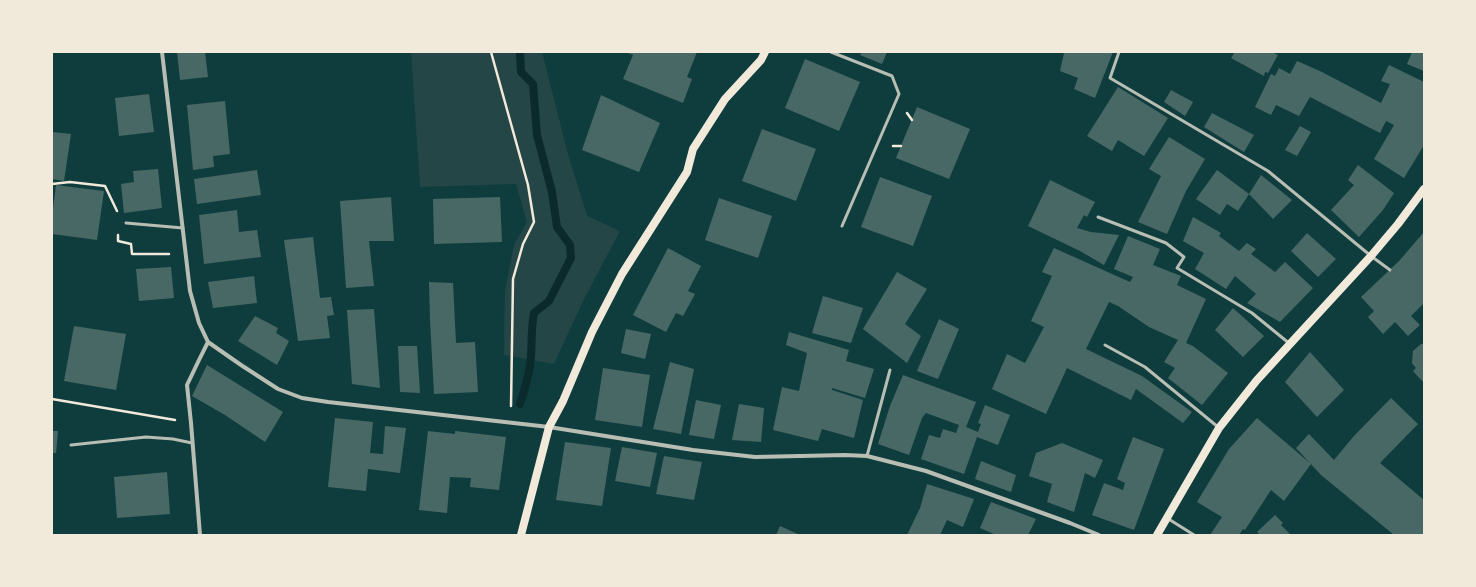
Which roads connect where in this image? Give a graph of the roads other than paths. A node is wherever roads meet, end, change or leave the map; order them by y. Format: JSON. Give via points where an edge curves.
{"nodes":[{"id":1,"x":162,"y":52,"type":"edge"},
{"id":2,"x":765,"y":52,"type":"edge"},
{"id":3,"x":831,"y":52,"type":"edge"},
{"id":4,"x":1119,"y":52,"type":"edge"},
{"id":5,"x":1423,"y":193,"type":"edge"},
{"id":6,"x":1098,"y":217,"type":"dead end"},
{"id":7,"x":126,"y":223,"type":"dead end"},
{"id":8,"x":842,"y":226,"type":"dead end"},
{"id":9,"x":183,"y":228,"type":"junction"},
{"id":10,"x":1372,"y":256,"type":"junction"},
{"id":11,"x":1390,"y":270,"type":"dead end"},
{"id":12,"x":208,"y":342,"type":"junction"},
{"id":13,"x":1290,"y":344,"type":"junction"},
{"id":14,"x":1105,"y":345,"type":"dead end"},
{"id":15,"x":890,"y":370,"type":"dead end"},
{"id":16,"x":549,"y":427,"type":"junction"},
{"id":17,"x":1219,"y":428,"type":"junction"},
{"id":18,"x":192,"y":444,"type":"junction"},
{"id":19,"x":71,"y":445,"type":"dead end"},
{"id":20,"x":867,"y":456,"type":"junction"},
{"id":21,"x":1167,"y":518,"type":"junction"},
{"id":22,"x":200,"y":535,"type":"edge"},
{"id":23,"x":521,"y":535,"type":"edge"},
{"id":24,"x":1099,"y":535,"type":"edge"},
{"id":25,"x":1157,"y":535,"type":"edge"},
{"id":26,"x":1194,"y":535,"type":"edge"}],
"edges":[{"from":1,"to":9,"type":"street"},
{"from":2,"to":16,"type":"main road","via":[[761,60],[725,99],[693,149],[687,172],[622,274],[592,332],[563,401]]},
{"from":3,"to":8,"type":"lane","via":[[892,76],[899,94]]},
{"from":4,"to":10,"type":"lane","via":[[1110,78],[1268,171]]},
{"from":5,"to":10,"type":"main road"},
{"from":6,"to":13,"type":"lane","via":[[1166,243],[1184,257],[1177,268],[1252,313]]},
{"from":7,"to":9,"type":"lane"},
{"from":9,"to":12,"type":"street","via":[[190,291],[198,323]]},
{"from":10,"to":11,"type":"lane"},
{"from":10,"to":13,"type":"main road"},
{"from":12,"to":16,"type":"street","via":[[278,389],[302,398]]},
{"from":12,"to":18,"type":"street","via":[[187,386]]},
{"from":13,"to":17,"type":"main road"},
{"from":14,"to":17,"type":"lane","via":[[1145,367]]},
{"from":15,"to":20,"type":"lane"},
{"from":16,"to":20,"type":"street","via":[[755,458]]},
{"from":16,"to":23,"type":"main road"},
{"from":17,"to":21,"type":"main road"},
{"from":18,"to":19,"type":"lane","via":[[173,439],[146,437]]},
{"from":18,"to":22,"type":"street"},
{"from":20,"to":24,"type":"street","via":[[926,471]]},
{"from":21,"to":25,"type":"main road"},
{"from":21,"to":26,"type":"lane"}]}
